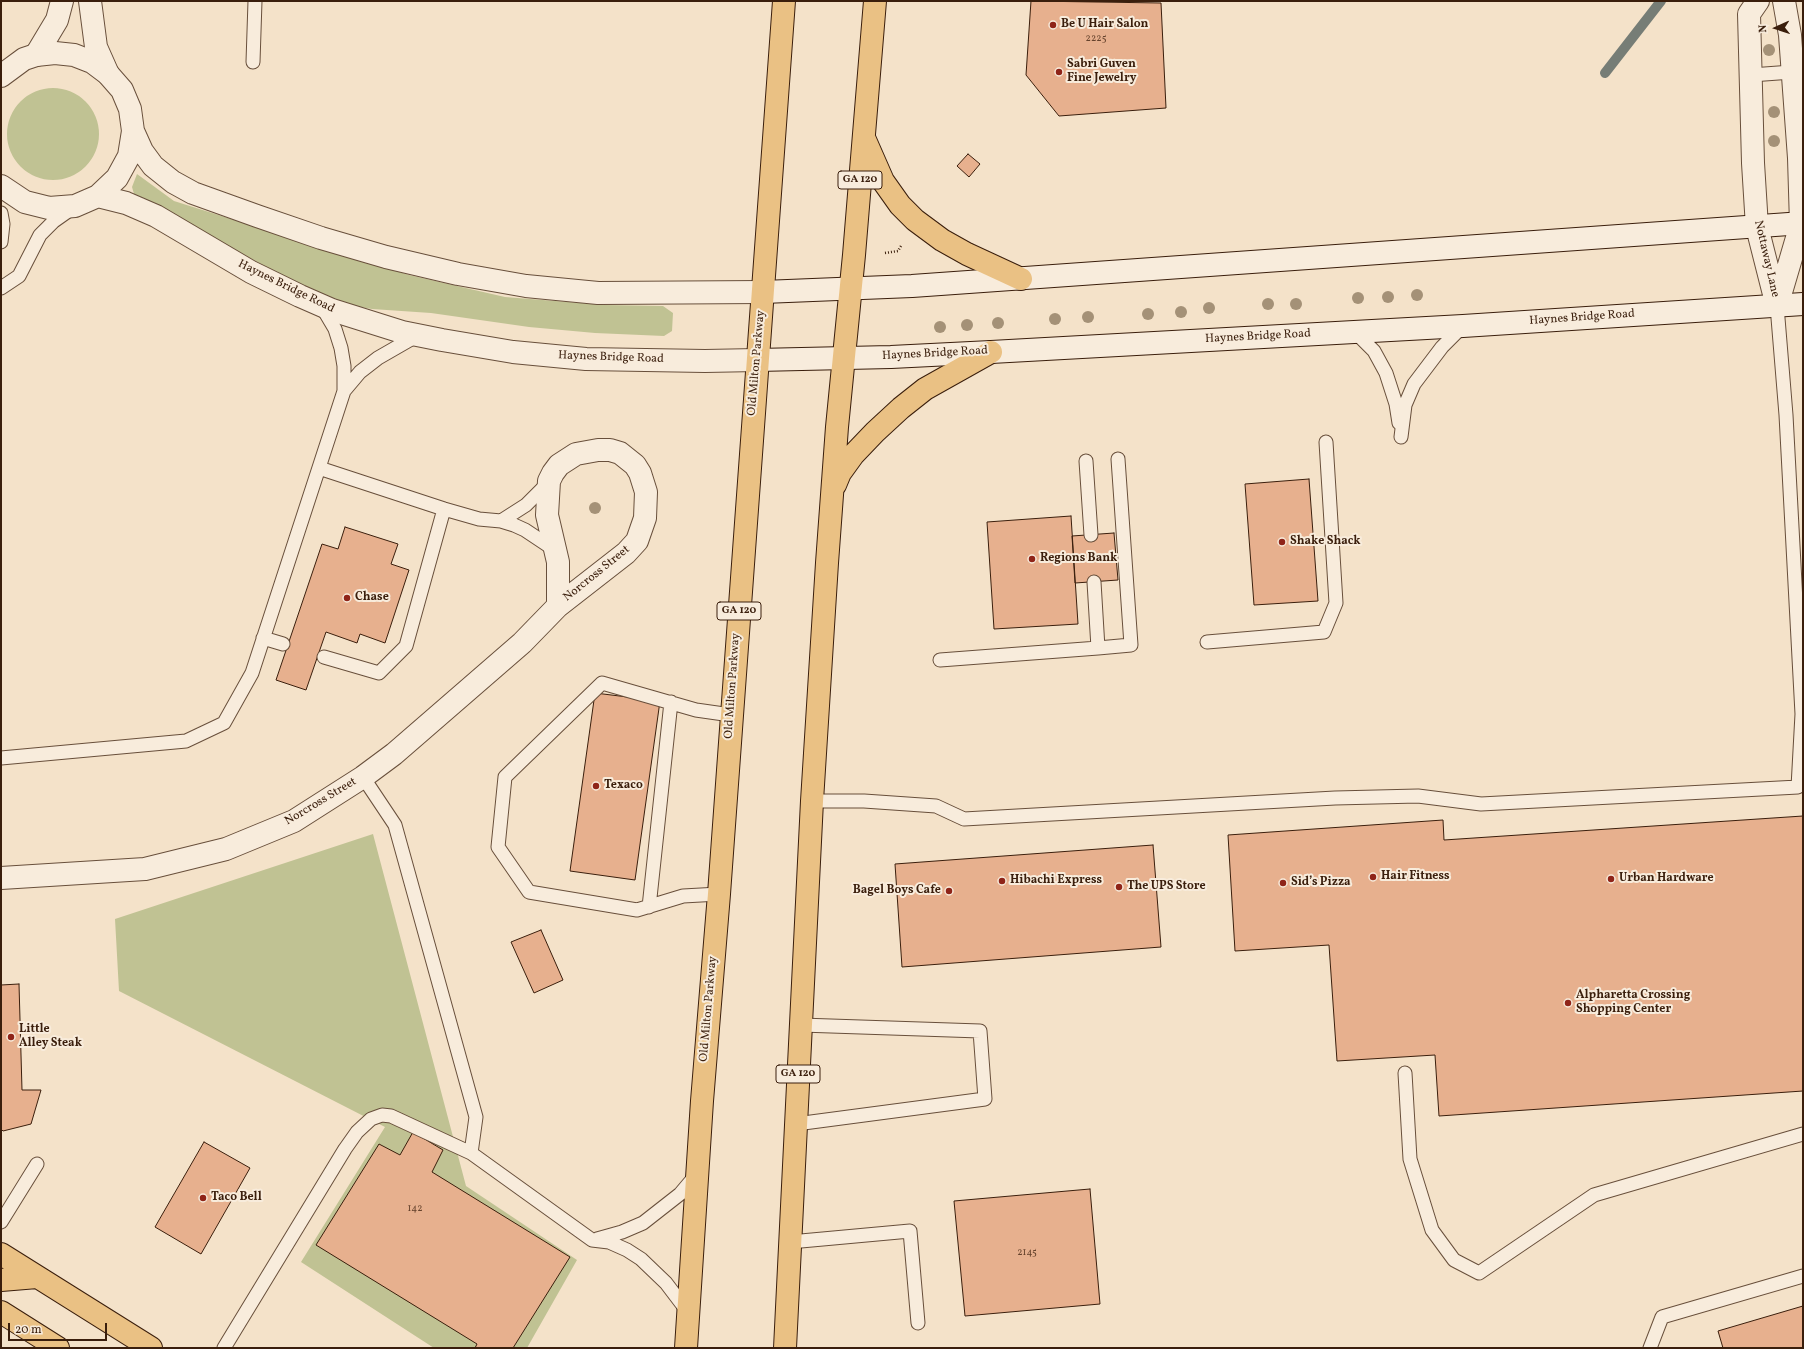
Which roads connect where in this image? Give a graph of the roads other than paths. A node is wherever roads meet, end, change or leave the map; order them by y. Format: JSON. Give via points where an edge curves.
{"nodes":[{"id":1,"x":62,"y":1,"type":"edge"},
{"id":2,"x":90,"y":1,"type":"edge"},
{"id":3,"x":255,"y":1,"type":"edge"},
{"id":4,"x":784,"y":1,"type":"edge"},
{"id":5,"x":874,"y":1,"type":"edge"},
{"id":6,"x":1758,"y":1,"type":"edge"},
{"id":7,"x":1784,"y":1,"type":"edge"},
{"id":8,"x":30,"y":57,"type":"junction"},
{"id":9,"x":1,"y":59,"type":"edge"},
{"id":10,"x":253,"y":62,"type":"dead end"},
{"id":11,"x":1792,"y":72,"type":"junction"},
{"id":12,"x":108,"y":74,"type":"junction"},
{"id":13,"x":1751,"y":75,"type":"junction"},
{"id":14,"x":1,"y":76,"type":"edge"},
{"id":15,"x":133,"y":131,"type":"junction"},
{"id":16,"x":864,"y":137,"type":"junction"},
{"id":17,"x":1,"y":186,"type":"edge"},
{"id":18,"x":98,"y":196,"type":"junction"},
{"id":19,"x":75,"y":206,"type":"junction"},
{"id":20,"x":1,"y":213,"type":"edge"},
{"id":21,"x":1802,"y":224,"type":"edge"},
{"id":22,"x":1757,"y":227,"type":"junction"},
{"id":23,"x":1,"y":242,"type":"edge"},
{"id":24,"x":1021,"y":279,"type":"junction"},
{"id":25,"x":1,"y":288,"type":"edge"},
{"id":26,"x":850,"y":289,"type":"junction"},
{"id":27,"x":763,"y":292,"type":"junction"},
{"id":28,"x":1803,"y":304,"type":"edge"},
{"id":29,"x":320,"y":305,"type":"junction"},
{"id":30,"x":1777,"y":306,"type":"junction"},
{"id":31,"x":1463,"y":326,"type":"junction"},
{"id":32,"x":1355,"y":332,"type":"junction"},
{"id":33,"x":419,"y":335,"type":"junction"},
{"id":34,"x":991,"y":352,"type":"junction"},
{"id":35,"x":844,"y":358,"type":"junction"},
{"id":36,"x":757,"y":360,"type":"junction"},
{"id":37,"x":344,"y":391,"type":"junction"},
{"id":38,"x":1326,"y":442,"type":"dead end"},
{"id":39,"x":1118,"y":459,"type":"dead end"},
{"id":40,"x":1086,"y":461,"type":"dead end"},
{"id":41,"x":319,"y":468,"type":"junction"},
{"id":42,"x":549,"y":481,"type":"junction"},
{"id":43,"x":833,"y":490,"type":"junction"},
{"id":44,"x":444,"y":509,"type":"junction"},
{"id":45,"x":501,"y":521,"type":"junction"},
{"id":46,"x":1091,"y":535,"type":"dead end"},
{"id":47,"x":556,"y":550,"type":"junction"},
{"id":48,"x":1798,"y":554,"type":"edge"},
{"id":49,"x":1094,"y":582,"type":"dead end"},
{"id":50,"x":558,"y":606,"type":"junction"},
{"id":51,"x":263,"y":638,"type":"junction"},
{"id":52,"x":1207,"y":642,"type":"dead end"},
{"id":53,"x":283,"y":644,"type":"dead end"},
{"id":54,"x":1098,"y":648,"type":"junction"},
{"id":55,"x":324,"y":657,"type":"dead end"},
{"id":56,"x":940,"y":660,"type":"dead end"},
{"id":57,"x":671,"y":702,"type":"junction"},
{"id":58,"x":731,"y":715,"type":"junction"},
{"id":59,"x":1,"y":758,"type":"edge"},
{"id":60,"x":363,"y":777,"type":"junction"},
{"id":61,"x":812,"y":800,"type":"junction"},
{"id":62,"x":1,"y":878,"type":"edge"},
{"id":63,"x":719,"y":894,"type":"junction"},
{"id":64,"x":649,"y":907,"type":"junction"},
{"id":65,"x":801,"y":1025,"type":"junction"},
{"id":66,"x":1405,"y":1073,"type":"dead end"},
{"id":67,"x":796,"y":1124,"type":"junction"},
{"id":68,"x":1803,"y":1134,"type":"edge"},
{"id":69,"x":471,"y":1153,"type":"junction"},
{"id":70,"x":37,"y":1164,"type":"dead end"},
{"id":71,"x":697,"y":1175,"type":"junction"},
{"id":72,"x":1,"y":1222,"type":"edge"},
{"id":73,"x":592,"y":1240,"type":"junction"},
{"id":74,"x":790,"y":1242,"type":"junction"},
{"id":75,"x":1,"y":1254,"type":"edge"},
{"id":76,"x":36,"y":1276,"type":"junction"},
{"id":77,"x":1803,"y":1276,"type":"edge"},
{"id":78,"x":1,"y":1280,"type":"edge"},
{"id":79,"x":1,"y":1312,"type":"edge"},
{"id":80,"x":688,"y":1312,"type":"junction"},
{"id":81,"x":918,"y":1323,"type":"dead end"},
{"id":82,"x":58,"y":1348,"type":"edge"},
{"id":83,"x":151,"y":1348,"type":"edge"},
{"id":84,"x":224,"y":1348,"type":"edge"},
{"id":85,"x":686,"y":1348,"type":"edge"},
{"id":86,"x":785,"y":1348,"type":"edge"},
{"id":87,"x":1650,"y":1348,"type":"edge"}],
"edges":[{"from":1,"to":8,"type":"street","via":[[57,20]]},
{"from":2,"to":12,"type":"street","via":[[96,48]]},
{"from":3,"to":10,"type":"lane"},
{"from":4,"to":27,"type":"main road","name":"Old Milton Parkway","number":"GA 120"},
{"from":5,"to":16,"type":"main road","number":"GA 120"},
{"from":6,"to":13,"type":"street","name":"Nottaway Lane","via":[[1749,14]]},
{"from":7,"to":11,"type":"street","name":"Nottaway Lane","via":[[1790,35]]},
{"from":8,"to":9,"type":"street"},
{"from":8,"to":12,"type":"street","via":[[55,53],[74,55],[92,62]]},
{"from":8,"to":14,"type":"street"},
{"from":11,"to":13,"type":"lane"},
{"from":11,"to":21,"type":"street","name":"Nottaway Lane"},
{"from":12,"to":15,"type":"street","via":[[122,90],[130,110]]},
{"from":13,"to":22,"type":"street","name":"Nottaway Lane"},
{"from":15,"to":18,"type":"street","via":[[129,156],[117,178]]},
{"from":15,"to":27,"type":"street","via":[[142,151],[154,166],[173,182],[193,193],[321,238],[422,267],[526,286],[598,293]]},
{"from":16,"to":24,"type":"main road","via":[[883,181],[900,205],[915,220],[967,254]]},
{"from":16,"to":26,"type":"main road","number":"GA 120"},
{"from":17,"to":19,"type":"street","via":[[25,202],[49,208]]},
{"from":18,"to":19,"type":"street"},
{"from":18,"to":29,"type":"street","name":"Haynes Bridge Road","via":[[126,203],[156,216],[251,272]]},
{"from":19,"to":25,"type":"lane","via":[[40,235],[19,276]]},
{"from":20,"to":23,"type":"lane"},
{"from":21,"to":22,"type":"street"},
{"from":21,"to":30,"type":"street","name":"Nottaway Lane"},
{"from":22,"to":24,"type":"street"},
{"from":22,"to":30,"type":"street","name":"Nottaway Lane"},
{"from":24,"to":26,"type":"street"},
{"from":26,"to":27,"type":"street"},
{"from":26,"to":35,"type":"main road","number":"GA 120"},
{"from":27,"to":36,"type":"main road","name":"Old Milton Parkway","number":"GA 120"},
{"from":28,"to":30,"type":"street","name":"Haynes Bridge Road"},
{"from":29,"to":33,"type":"street","name":"Haynes Bridge Road","via":[[365,321]]},
{"from":29,"to":37,"type":"lane","via":[[336,329],[344,366]]},
{"from":30,"to":31,"type":"street","name":"Haynes Bridge Road"},
{"from":30,"to":48,"type":"lane"},
{"from":31,"to":32,"type":"street","name":"Haynes Bridge Road"},
{"from":31,"to":32,"type":"lane","via":[[1442,347],[1414,384],[1406,405],[1401,437],[1396,404],[1386,373],[1374,351]]},
{"from":32,"to":34,"type":"street","name":"Haynes Bridge Road"},
{"from":33,"to":36,"type":"street","name":"Haynes Bridge Road","via":[[513,352],[586,359]]},
{"from":33,"to":37,"type":"lane","via":[[378,358],[360,372]]},
{"from":34,"to":35,"type":"street","name":"Haynes Bridge Road"},
{"from":34,"to":43,"type":"main road","via":[[925,389],[901,408],[853,455],[840,473]]},
{"from":35,"to":36,"type":"street","name":"Haynes Bridge Road"},
{"from":35,"to":43,"type":"main road","number":"GA 120"},
{"from":36,"to":58,"type":"main road","name":"Old Milton Parkway","number":"GA 120"},
{"from":37,"to":41,"type":"lane"},
{"from":38,"to":52,"type":"lane","via":[[1336,603],[1324,632]]},
{"from":39,"to":54,"type":"lane","via":[[1131,645]]},
{"from":40,"to":46,"type":"lane"},
{"from":41,"to":44,"type":"lane"},
{"from":41,"to":51,"type":"lane"},
{"from":42,"to":45,"type":"lane","via":[[526,505]]},
{"from":42,"to":47,"type":"street","name":"Norcross Street","via":[[547,515]]},
{"from":42,"to":50,"type":"street","name":"Norcross Street","via":[[559,465],[576,454],[610,450],[620,453],[635,465],[646,492],[645,518],[637,541],[626,553]]},
{"from":43,"to":61,"type":"main road","number":"GA 120"},
{"from":44,"to":45,"type":"lane","via":[[479,519]]},
{"from":44,"to":55,"type":"lane","via":[[406,646],[379,673]]},
{"from":45,"to":47,"type":"lane","via":[[526,530]]},
{"from":47,"to":50,"type":"street","name":"Norcross Street"},
{"from":48,"to":61,"type":"lane","via":[[1802,714],[1798,787],[1481,804],[1418,796],[1335,798],[964,818],[936,806]]},
{"from":49,"to":54,"type":"lane"},
{"from":50,"to":60,"type":"street","name":"Norcross Street","via":[[522,643],[394,754]]},
{"from":51,"to":53,"type":"lane"},
{"from":51,"to":59,"type":"lane","via":[[252,673],[224,723],[186,741]]},
{"from":54,"to":56,"type":"lane"},
{"from":57,"to":58,"type":"lane","via":[[696,710]]},
{"from":57,"to":64,"type":"lane"},
{"from":57,"to":64,"type":"lane","via":[[602,683],[504,777],[498,846],[529,892],[637,910]]},
{"from":58,"to":63,"type":"main road","name":"Old Milton Parkway","number":"GA 120"},
{"from":60,"to":62,"type":"street","name":"Norcross Street","via":[[294,821],[226,849],[145,869]]},
{"from":60,"to":69,"type":"lane","via":[[395,825],[476,1117]]},
{"from":61,"to":65,"type":"main road","number":"GA 120"},
{"from":63,"to":64,"type":"lane","via":[[683,896]]},
{"from":63,"to":71,"type":"main road","name":"Old Milton Parkway","number":"GA 120"},
{"from":65,"to":67,"type":"main road","number":"GA 120"},
{"from":65,"to":67,"type":"lane","via":[[980,1031],[985,1099]]},
{"from":66,"to":68,"type":"lane","via":[[1410,1159],[1432,1230],[1454,1260],[1479,1273],[1594,1195]]},
{"from":67,"to":74,"type":"main road","number":"GA 120"},
{"from":69,"to":73,"type":"lane"},
{"from":69,"to":84,"type":"lane","via":[[392,1116],[382,1115],[371,1119],[344,1149]]},
{"from":70,"to":72,"type":"lane"},
{"from":71,"to":73,"type":"lane","via":[[680,1194],[643,1223]]},
{"from":71,"to":80,"type":"main road","name":"Old Milton Parkway","number":"GA 120"},
{"from":73,"to":80,"type":"lane","via":[[609,1242],[641,1259],[666,1283]]},
{"from":74,"to":81,"type":"lane","via":[[910,1231]]},
{"from":74,"to":86,"type":"main road","number":"GA 120"},
{"from":75,"to":76,"type":"main road"},
{"from":76,"to":78,"type":"main road"},
{"from":76,"to":83,"type":"main road"},
{"from":77,"to":87,"type":"lane","via":[[1662,1317]]},
{"from":79,"to":82,"type":"main road"},
{"from":80,"to":85,"type":"main road","name":"Old Milton Parkway","number":"GA 120"}]}
